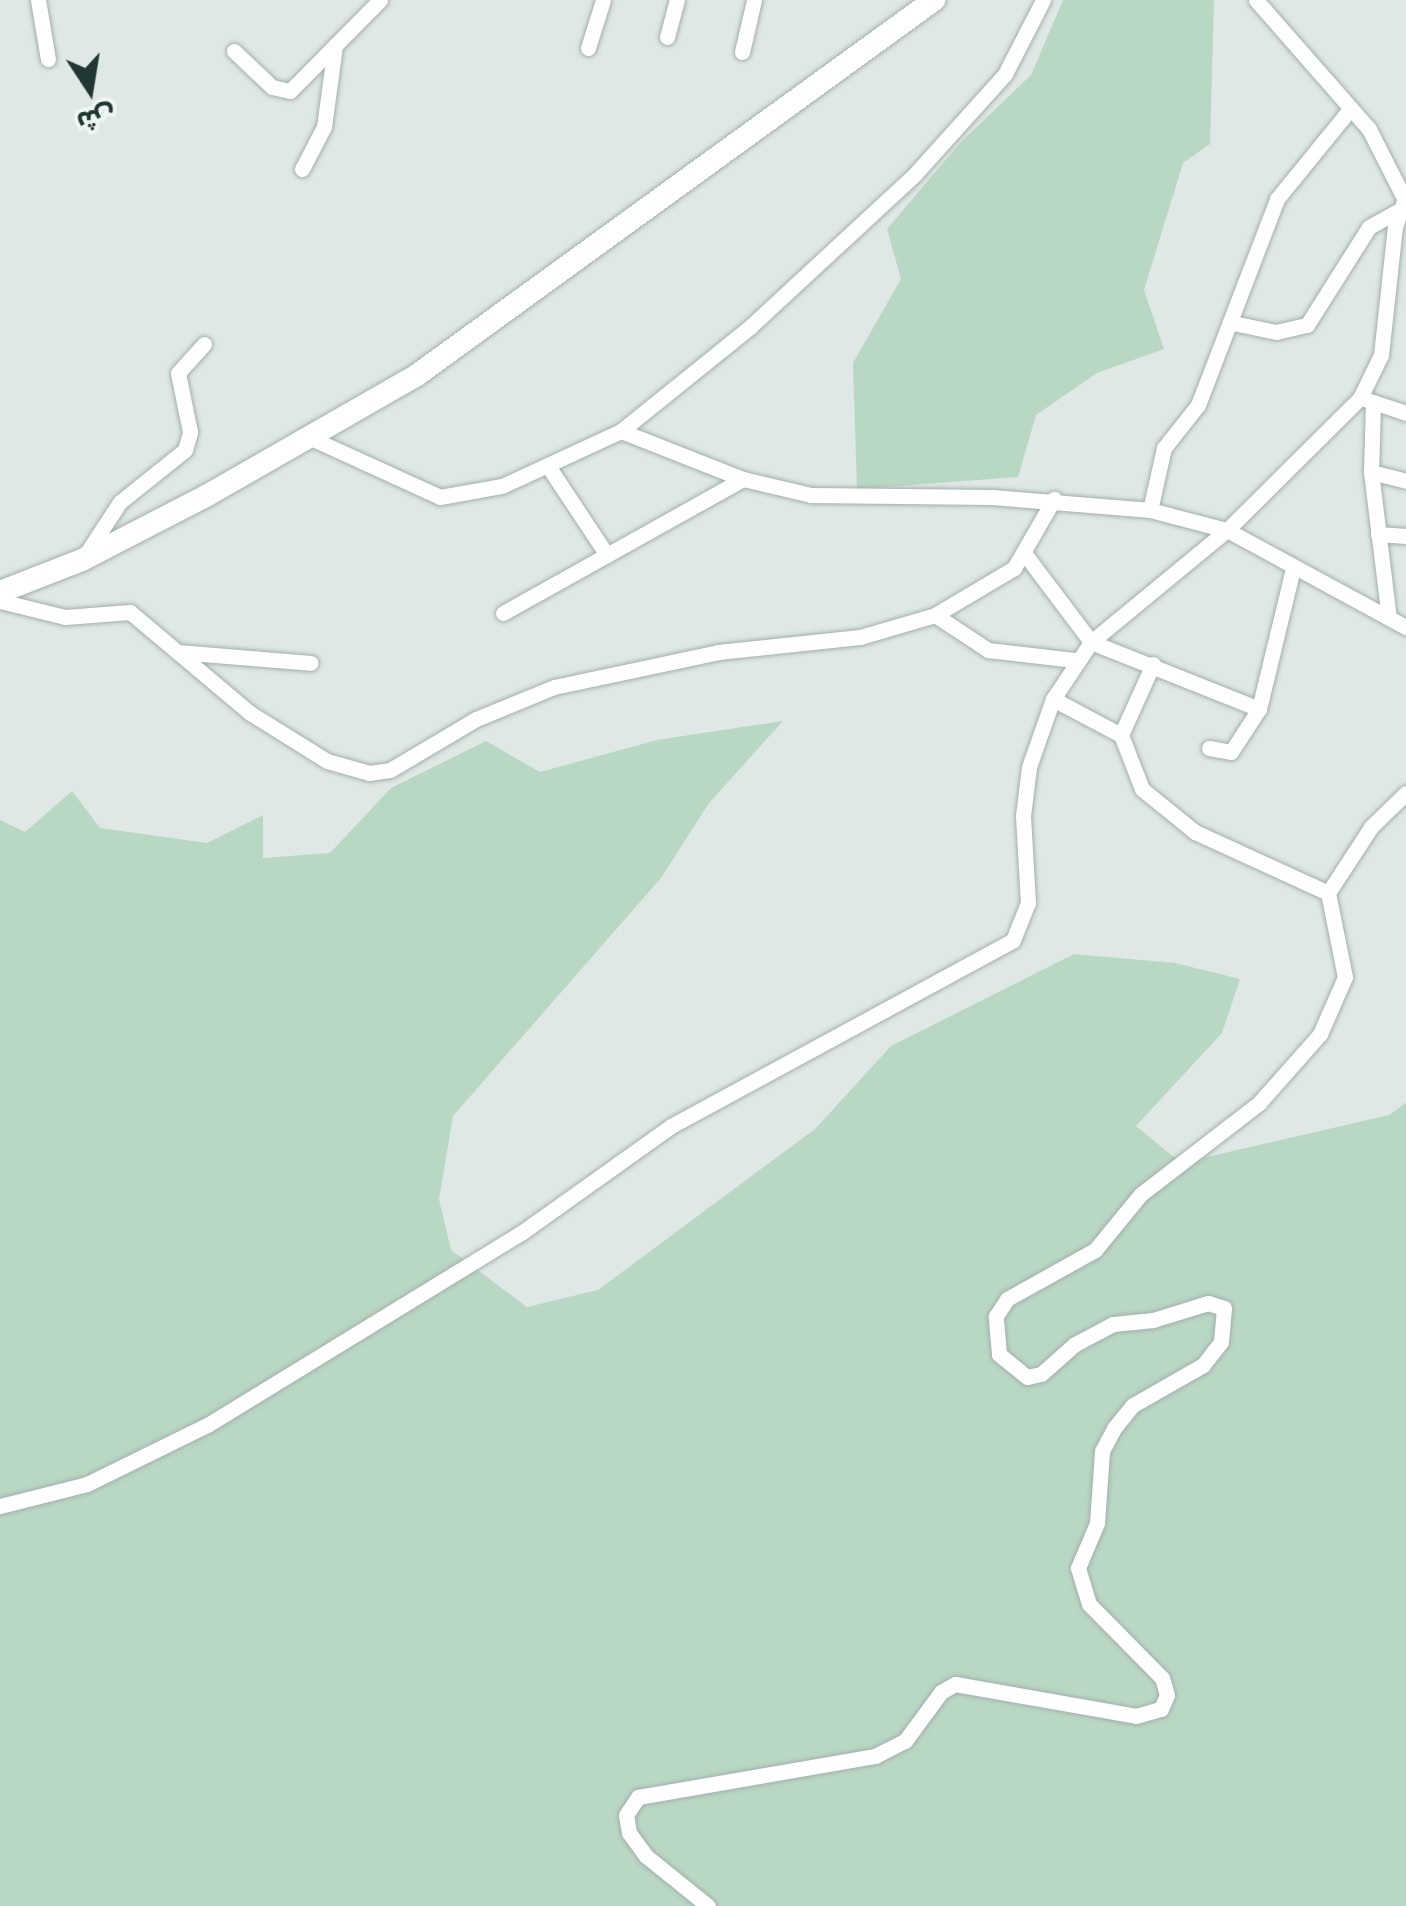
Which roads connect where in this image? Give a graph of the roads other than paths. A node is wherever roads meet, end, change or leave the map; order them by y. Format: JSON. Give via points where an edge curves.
{"nodes":[{"id":1,"x":38,"y":0,"type":"edge"},
{"id":2,"x":380,"y":0,"type":"edge"},
{"id":3,"x":604,"y":0,"type":"edge"},
{"id":4,"x":677,"y":0,"type":"edge"},
{"id":5,"x":754,"y":0,"type":"edge"},
{"id":6,"x":934,"y":0,"type":"edge"},
{"id":7,"x":1042,"y":0,"type":"edge"},
{"id":8,"x":1256,"y":0,"type":"edge"},
{"id":9,"x":667,"y":37,"type":"dead end"},
{"id":10,"x":335,"y":46,"type":"junction"},
{"id":11,"x":588,"y":48,"type":"dead end"},
{"id":12,"x":234,"y":51,"type":"dead end"},
{"id":13,"x":742,"y":52,"type":"dead end"},
{"id":14,"x":48,"y":59,"type":"dead end"},
{"id":15,"x":1351,"y":108,"type":"junction"},
{"id":16,"x":302,"y":169,"type":"dead end"},
{"id":17,"x":1404,"y":201,"type":"edge"},
{"id":18,"x":1395,"y":227,"type":"junction"},
{"id":19,"x":1406,"y":250,"type":"edge"},
{"id":20,"x":1232,"y":323,"type":"junction"},
{"id":21,"x":204,"y":344,"type":"dead end"},
{"id":22,"x":1366,"y":400,"type":"junction"},
{"id":23,"x":1406,"y":413,"type":"edge"},
{"id":24,"x":620,"y":431,"type":"junction"},
{"id":25,"x":313,"y":439,"type":"junction"},
{"id":26,"x":548,"y":466,"type":"junction"},
{"id":27,"x":1371,"y":472,"type":"junction"},
{"id":28,"x":743,"y":479,"type":"junction"},
{"id":29,"x":1406,"y":481,"type":"edge"},
{"id":30,"x":1054,"y":500,"type":"junction"},
{"id":31,"x":1150,"y":510,"type":"junction"},
{"id":32,"x":1227,"y":530,"type":"junction"},
{"id":33,"x":1378,"y":534,"type":"junction"},
{"id":34,"x":1406,"y":536,"type":"edge"},
{"id":35,"x":1024,"y":553,"type":"junction"},
{"id":36,"x":607,"y":554,"type":"junction"},
{"id":37,"x":82,"y":560,"type":"junction"},
{"id":38,"x":1293,"y":568,"type":"junction"},
{"id":39,"x":0,"y":592,"type":"edge"},
{"id":40,"x":0,"y":600,"type":"edge"},
{"id":41,"x":503,"y":613,"type":"dead end"},
{"id":42,"x":935,"y":615,"type":"junction"},
{"id":43,"x":1389,"y":618,"type":"junction"},
{"id":44,"x":1406,"y":626,"type":"edge"},
{"id":45,"x":1091,"y":642,"type":"junction"},
{"id":46,"x":178,"y":652,"type":"junction"},
{"id":47,"x":1074,"y":660,"type":"junction"},
{"id":48,"x":311,"y":663,"type":"dead end"},
{"id":49,"x":1153,"y":664,"type":"junction"},
{"id":50,"x":1053,"y":698,"type":"junction"},
{"id":51,"x":1259,"y":708,"type":"junction"},
{"id":52,"x":1121,"y":735,"type":"junction"},
{"id":53,"x":1209,"y":748,"type":"dead end"},
{"id":54,"x":1406,"y":793,"type":"edge"},
{"id":55,"x":1328,"y":893,"type":"junction"},
{"id":56,"x":0,"y":1506,"type":"edge"},
{"id":57,"x":708,"y":1906,"type":"edge"}],
"edges":[{"from":1,"to":14,"type":"street"},
{"from":2,"to":10,"type":"street"},
{"from":3,"to":11,"type":"street"},
{"from":4,"to":9,"type":"street"},
{"from":5,"to":13,"type":"street"},
{"from":6,"to":25,"type":"street","via":[[484,330]]},
{"from":7,"to":24,"type":"street","via":[[1005,74],[915,174],[750,328]]},
{"from":8,"to":15,"type":"street"},
{"from":10,"to":12,"type":"street","via":[[286,92],[272,88]]},
{"from":10,"to":16,"type":"street","via":[[324,126]]},
{"from":15,"to":17,"type":"street","via":[[1381,146]]},
{"from":15,"to":20,"type":"street","via":[[1277,200]]},
{"from":17,"to":18,"type":"street"},
{"from":17,"to":20,"type":"street","via":[[1369,227],[1308,325],[1276,332]]},
{"from":18,"to":19,"type":"street"},
{"from":18,"to":22,"type":"street","via":[[1384,343]]},
{"from":20,"to":31,"type":"street","via":[[1192,416],[1164,448]]},
{"from":21,"to":37,"type":"street","via":[[178,373],[190,432],[184,450],[120,502]]},
{"from":22,"to":23,"type":"street"},
{"from":22,"to":27,"type":"street"},
{"from":22,"to":32,"type":"street"},
{"from":24,"to":26,"type":"street"},
{"from":24,"to":28,"type":"street"},
{"from":25,"to":26,"type":"street","via":[[440,497],[478,494]]},
{"from":25,"to":37,"type":"street"},
{"from":26,"to":36,"type":"street"},
{"from":27,"to":29,"type":"street"},
{"from":27,"to":33,"type":"street"},
{"from":28,"to":30,"type":"street","via":[[844,499]]},
{"from":28,"to":36,"type":"street"},
{"from":30,"to":31,"type":"street"},
{"from":30,"to":35,"type":"street"},
{"from":31,"to":32,"type":"street"},
{"from":32,"to":38,"type":"street"},
{"from":32,"to":45,"type":"street"},
{"from":33,"to":34,"type":"street"},
{"from":33,"to":43,"type":"street"},
{"from":35,"to":42,"type":"street","via":[[995,584]]},
{"from":35,"to":45,"type":"street"},
{"from":36,"to":41,"type":"street"},
{"from":37,"to":39,"type":"street"},
{"from":38,"to":43,"type":"street"},
{"from":38,"to":51,"type":"street"},
{"from":40,"to":46,"type":"street","via":[[64,617],[122,609]]},
{"from":42,"to":46,"type":"street","via":[[860,637],[718,652],[554,687],[476,718],[390,770],[369,772],[327,762],[250,714]]},
{"from":42,"to":47,"type":"street","via":[[988,650]]},
{"from":43,"to":44,"type":"street"},
{"from":45,"to":47,"type":"street"},
{"from":45,"to":49,"type":"street"},
{"from":46,"to":48,"type":"street"},
{"from":47,"to":50,"type":"street"},
{"from":49,"to":51,"type":"street"},
{"from":49,"to":52,"type":"street"},
{"from":50,"to":52,"type":"street"},
{"from":50,"to":56,"type":"street","via":[[1028,766],[1022,816],[1028,903],[1013,940],[671,1126],[521,1232],[209,1424],[87,1484]]},
{"from":51,"to":53,"type":"street","via":[[1231,752]]},
{"from":52,"to":55,"type":"street","via":[[1136,778],[1156,803],[1195,832]]},
{"from":54,"to":55,"type":"street","via":[[1372,827]]},
{"from":55,"to":57,"type":"street","via":[[1345,977],[1320,1034],[1259,1103],[1141,1194],[1095,1250],[1007,1299],[996,1316],[999,1354],[1028,1377],[1113,1324],[1208,1303],[1224,1308],[1221,1342],[1203,1365],[1134,1405],[1115,1427],[1102,1451],[1097,1524],[1078,1568],[1089,1604],[1162,1678],[1167,1695],[1161,1710],[1136,1716],[955,1684],[941,1692],[905,1742],[875,1756],[638,1796],[626,1816],[628,1832],[646,1856]]}]}
